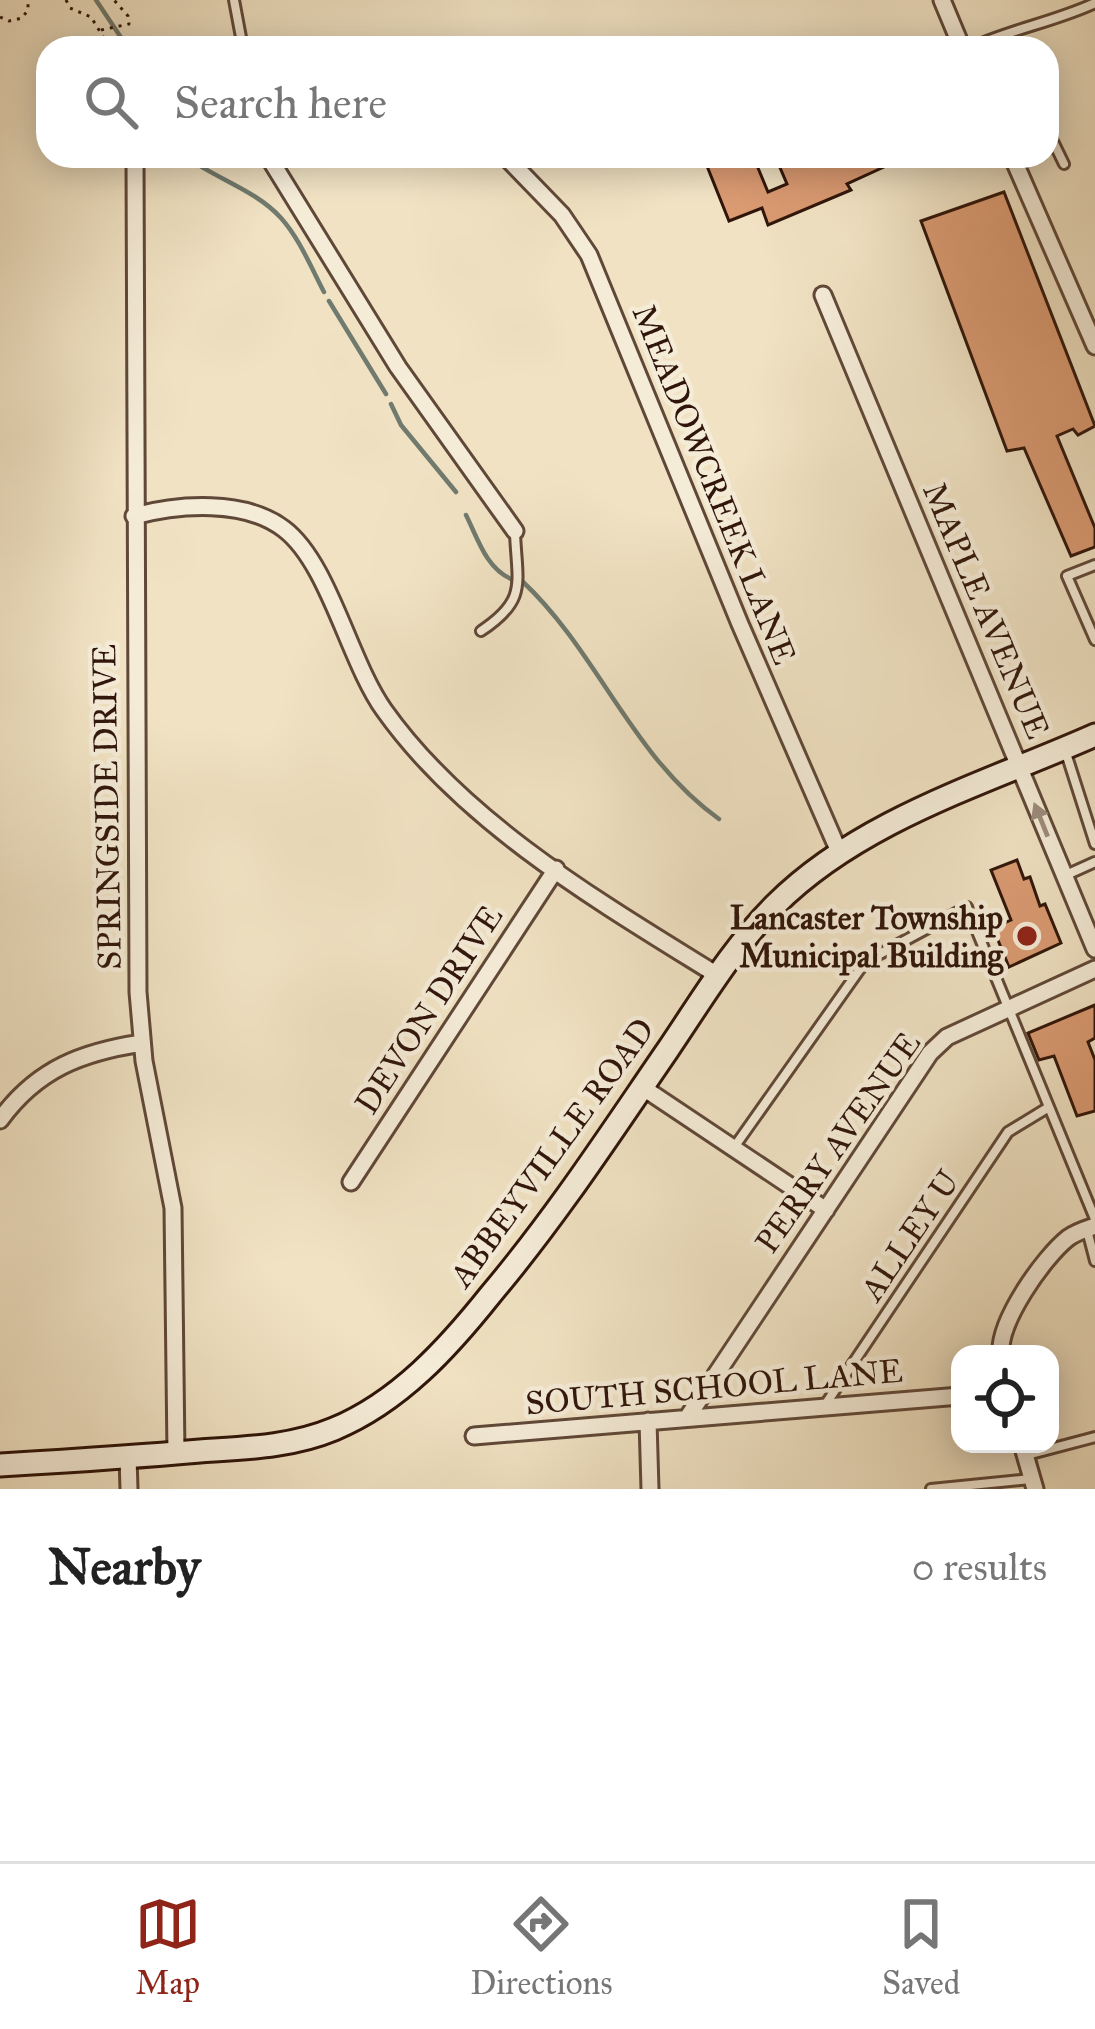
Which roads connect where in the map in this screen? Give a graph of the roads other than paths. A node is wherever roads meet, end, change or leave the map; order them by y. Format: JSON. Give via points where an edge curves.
{"nodes":[{"id":1,"x":234,"y":0,"type":"edge"},
{"id":2,"x":942,"y":0,"type":"edge"},
{"id":3,"x":1095,"y":3,"type":"edge"},
{"id":4,"x":242,"y":36,"type":"edge"},
{"id":5,"x":960,"y":36,"type":"edge"},
{"id":6,"x":999,"y":36,"type":"edge"},
{"id":7,"x":1059,"y":154,"type":"edge"},
{"id":8,"x":1064,"y":164,"type":"dead end"},
{"id":9,"x":135,"y":168,"type":"edge"},
{"id":10,"x":275,"y":168,"type":"edge"},
{"id":11,"x":517,"y":168,"type":"edge"},
{"id":12,"x":1018,"y":168,"type":"edge"},
{"id":13,"x":823,"y":295,"type":"dead end"},
{"id":14,"x":1087,"y":307,"type":"edge"},
{"id":15,"x":1095,"y":346,"type":"edge"},
{"id":16,"x":134,"y":516,"type":"junction"},
{"id":17,"x":514,"y":531,"type":"joint"},
{"id":18,"x":1095,"y":565,"type":"edge"},
{"id":19,"x":481,"y":631,"type":"dead end"},
{"id":20,"x":1095,"y":640,"type":"edge"},
{"id":21,"x":1095,"y":735,"type":"edge"},
{"id":22,"x":1065,"y":748,"type":"junction"},
{"id":23,"x":1020,"y":767,"type":"junction"},
{"id":24,"x":1095,"y":844,"type":"edge"},
{"id":25,"x":840,"y":854,"type":"junction"},
{"id":26,"x":1095,"y":862,"type":"edge"},
{"id":27,"x":556,"y":869,"type":"junction"},
{"id":28,"x":1064,"y":876,"type":"junction"},
{"id":29,"x":1088,"y":916,"type":"edge"},
{"id":30,"x":1095,"y":949,"type":"edge"},
{"id":31,"x":1095,"y":969,"type":"edge"},
{"id":32,"x":717,"y":975,"type":"junction"},
{"id":33,"x":1008,"y":1008,"type":"junction"},
{"id":34,"x":142,"y":1042,"type":"junction"},
{"id":35,"x":642,"y":1087,"type":"junction"},
{"id":36,"x":1049,"y":1107,"type":"junction"},
{"id":37,"x":0,"y":1120,"type":"edge"},
{"id":38,"x":734,"y":1148,"type":"junction"},
{"id":39,"x":351,"y":1182,"type":"dead end"},
{"id":40,"x":826,"y":1210,"type":"junction"},
{"id":41,"x":1092,"y":1225,"type":"edge"},
{"id":42,"x":1095,"y":1261,"type":"edge"},
{"id":43,"x":1001,"y":1345,"type":"edge"},
{"id":44,"x":951,"y":1397,"type":"edge"},
{"id":45,"x":824,"y":1407,"type":"junction"},
{"id":46,"x":687,"y":1418,"type":"junction"},
{"id":47,"x":648,"y":1421,"type":"junction"},
{"id":48,"x":474,"y":1436,"type":"dead end"},
{"id":49,"x":1095,"y":1437,"type":"edge"},
{"id":50,"x":1059,"y":1443,"type":"edge"},
{"id":51,"x":176,"y":1453,"type":"junction"},
{"id":52,"x":1025,"y":1453,"type":"edge"},
{"id":53,"x":128,"y":1456,"type":"junction"},
{"id":54,"x":0,"y":1466,"type":"edge"},
{"id":55,"x":1033,"y":1484,"type":"edge"},
{"id":56,"x":130,"y":1489,"type":"edge"},
{"id":57,"x":650,"y":1489,"type":"edge"},
{"id":58,"x":931,"y":1489,"type":"edge"}],
"edges":[{"from":1,"to":4,"type":"lane"},
{"from":2,"to":5,"type":"street"},
{"from":3,"to":6,"type":"lane"},
{"from":7,"to":8,"type":"lane"},
{"from":9,"to":16,"type":"street","name":"SPRINGSIDE DRIVE"},
{"from":10,"to":17,"type":"street","via":[[398,367]]},
{"from":11,"to":25,"type":"street","name":"MEADOWCREEK LANE","via":[[589,254]]},
{"from":12,"to":14,"type":"street"},
{"from":13,"to":23,"type":"street","name":"MAPLE AVENUE"},
{"from":14,"to":15,"type":"street"},
{"from":16,"to":27,"type":"street","via":[[236,509],[288,531],[309,556],[369,687],[400,732],[468,803]]},
{"from":16,"to":34,"type":"street","name":"SPRINGSIDE DRIVE"},
{"from":17,"to":19,"type":"lane","via":[[517,597]]},
{"from":18,"to":20,"type":"lane","via":[[1067,576]]},
{"from":21,"to":22,"type":"street","name":"ABBEYVILLE ROAD"},
{"from":22,"to":23,"type":"street","name":"ABBEYVILLE ROAD"},
{"from":22,"to":24,"type":"lane"},
{"from":23,"to":25,"type":"street","name":"ABBEYVILLE ROAD"},
{"from":28,"to":23,"type":"street","name":"MAPLE AVENUE","one_way":true},
{"from":25,"to":32,"type":"street","name":"ABBEYVILLE ROAD","via":[[776,904]]},
{"from":26,"to":28,"type":"lane"},
{"from":27,"to":32,"type":"street"},
{"from":27,"to":39,"type":"street","name":"DEVON DRIVE"},
{"from":28,"to":29,"type":"street","name":"MAPLE AVENUE"},
{"from":29,"to":30,"type":"street","name":"MAPLE AVENUE"},
{"from":31,"to":33,"type":"street","name":"PERRY AVENUE"},
{"from":32,"to":35,"type":"street","name":"ABBEYVILLE ROAD"},
{"from":33,"to":36,"type":"lane"},
{"from":33,"to":38,"type":"lane","via":[[967,907],[865,962]]},
{"from":33,"to":40,"type":"street","name":"PERRY AVENUE","via":[[946,1036],[930,1053]]},
{"from":34,"to":37,"type":"street","via":[[66,1061]]},
{"from":34,"to":51,"type":"street","name":"SPRINGSIDE DRIVE","via":[[173,1208]]},
{"from":35,"to":38,"type":"street"},
{"from":35,"to":51,"type":"street","name":"ABBEYVILLE ROAD","via":[[527,1251],[402,1388],[298,1441]]},
{"from":36,"to":41,"type":"lane"},
{"from":36,"to":45,"type":"lane","name":"ALLEY U","via":[[1008,1132]]},
{"from":38,"to":40,"type":"street"},
{"from":40,"to":46,"type":"street","name":"PERRY AVENUE"},
{"from":41,"to":42,"type":"lane"},
{"from":41,"to":43,"type":"street","via":[[1067,1239],[1016,1306]]},
{"from":44,"to":45,"type":"street","name":"SOUTH SCHOOL LANE"},
{"from":45,"to":46,"type":"street","name":"SOUTH SCHOOL LANE"},
{"from":46,"to":47,"type":"street","name":"SOUTH SCHOOL LANE"},
{"from":47,"to":48,"type":"street","name":"SOUTH SCHOOL LANE"},
{"from":47,"to":57,"type":"street"},
{"from":49,"to":50,"type":"lane"},
{"from":51,"to":53,"type":"street","name":"ABBEYVILLE ROAD"},
{"from":52,"to":55,"type":"street"},
{"from":53,"to":54,"type":"street","name":"ABBEYVILLE ROAD"},
{"from":53,"to":56,"type":"street"},
{"from":55,"to":58,"type":"lane"}]}
